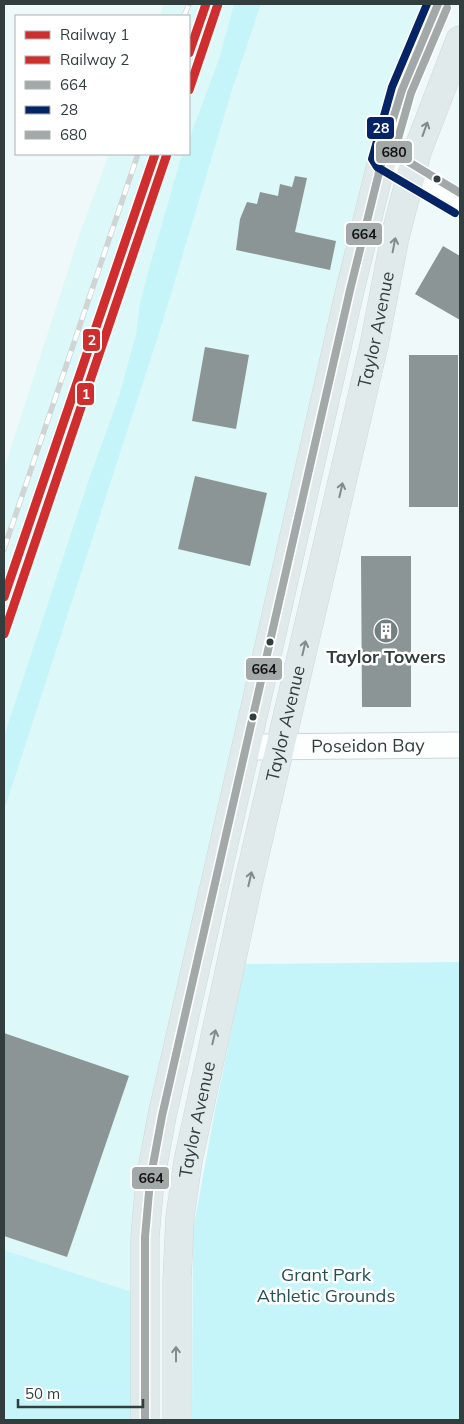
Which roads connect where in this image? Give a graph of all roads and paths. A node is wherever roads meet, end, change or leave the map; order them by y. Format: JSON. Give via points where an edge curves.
{"nodes":[{"id":1,"x":438,"y":4,"type":"edge"},
{"id":2,"x":460,"y":40,"type":"edge"},
{"id":3,"x":382,"y":158,"type":"junction"},
{"id":4,"x":411,"y":176,"type":"junction"},
{"id":5,"x":460,"y":204,"type":"edge"},
{"id":6,"x":460,"y":745,"type":"edge"},
{"id":7,"x":280,"y":746,"type":"junction"},
{"id":8,"x":247,"y":747,"type":"junction"},
{"id":9,"x":144,"y":1420,"type":"edge"},
{"id":10,"x":177,"y":1420,"type":"edge"}],
"edges":[{"from":1,"to":3,"type":"main road","name":"Taylor Avenue","via":[[402,90]]},
{"from":4,"to":2,"type":"main road","name":"Taylor Avenue","one_way":true},
{"from":3,"to":4,"type":"street"},
{"from":3,"to":8,"type":"main road","name":"Taylor Avenue"},
{"from":4,"to":5,"type":"street"},
{"from":7,"to":4,"type":"main road","name":"Taylor Avenue","one_way":true,"via":[[372,358]]},
{"from":6,"to":7,"type":"street","name":"Poseidon Bay"},
{"from":7,"to":8,"type":"street","name":"Poseidon Bay"},
{"from":10,"to":7,"type":"main road","name":"Taylor Avenue","one_way":true,"via":[[177,1280],[180,1217],[188,1161]]},
{"from":8,"to":9,"type":"main road","name":"Taylor Avenue","via":[[154,1152],[145,1237]]}]}
